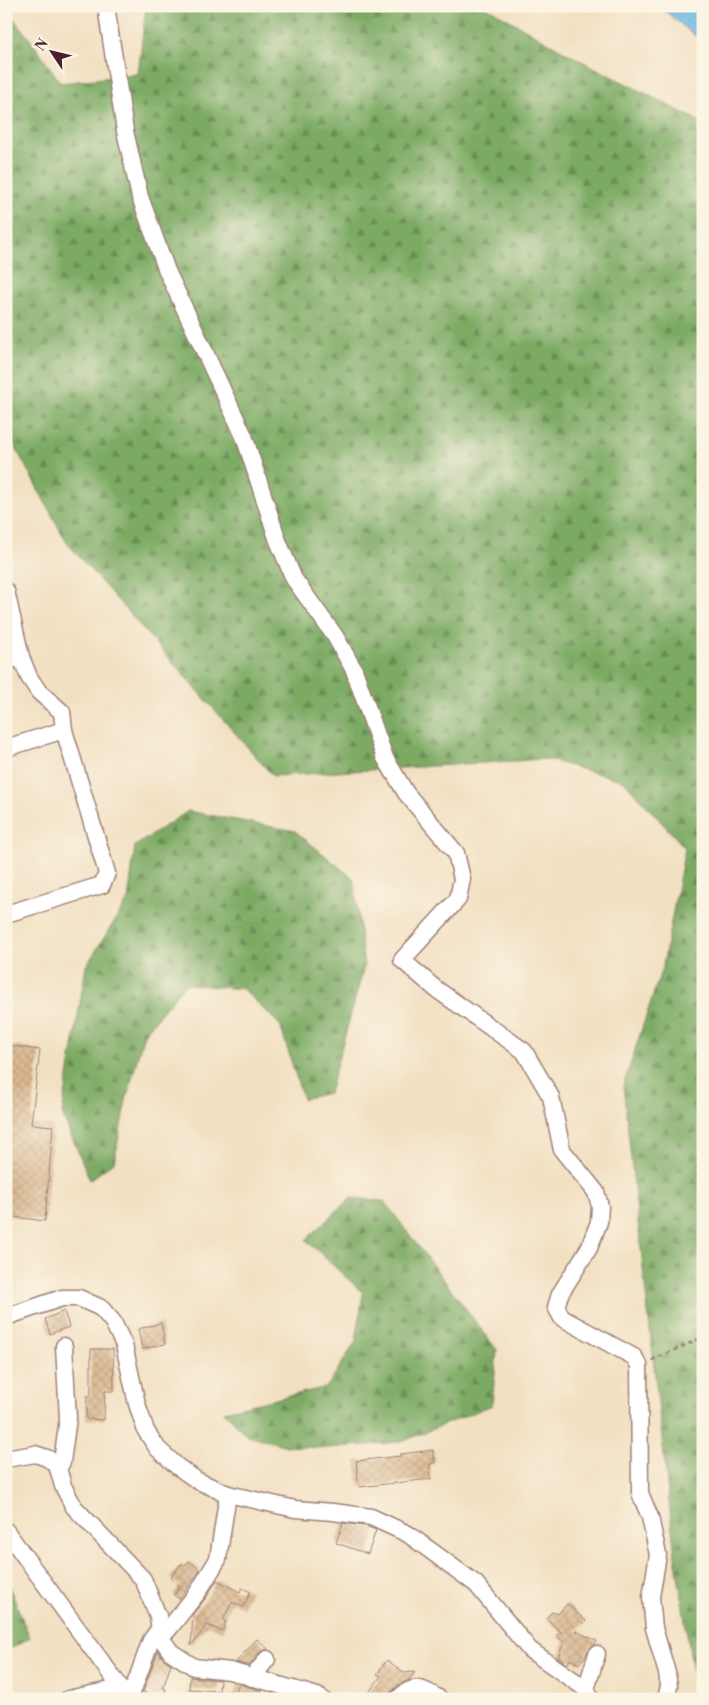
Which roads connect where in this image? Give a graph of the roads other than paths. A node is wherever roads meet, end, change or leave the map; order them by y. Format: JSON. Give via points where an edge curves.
{"nodes":[{"id":1,"x":106,"y":6,"type":"edge"},
{"id":2,"x":6,"y":592,"type":"edge"},
{"id":3,"x":14,"y":659,"type":"edge"},
{"id":4,"x":64,"y":730,"type":"junction"},
{"id":5,"x":6,"y":748,"type":"edge"},
{"id":6,"x":6,"y":914,"type":"edge"},
{"id":7,"x":6,"y":1317,"type":"edge"},
{"id":8,"x":64,"y":1346,"type":"dead end"},
{"id":9,"x":6,"y":1459,"type":"edge"},
{"id":10,"x":58,"y":1468,"type":"junction"},
{"id":11,"x":228,"y":1494,"type":"junction"},
{"id":12,"x":6,"y":1531,"type":"edge"},
{"id":13,"x":161,"y":1632,"type":"junction"},
{"id":14,"x":597,"y":1654,"type":"dead end"},
{"id":15,"x":268,"y":1659,"type":"dead end"},
{"id":16,"x":252,"y":1678,"type":"junction"},
{"id":17,"x":281,"y":1692,"type":"edge"},
{"id":18,"x":588,"y":1694,"type":"edge"},
{"id":19,"x":125,"y":1695,"type":"edge"},
{"id":20,"x":68,"y":1699,"type":"edge"},
{"id":21,"x":322,"y":1699,"type":"edge"},
{"id":22,"x":398,"y":1699,"type":"edge"},
{"id":23,"x":440,"y":1699,"type":"edge"},
{"id":24,"x":666,"y":1699,"type":"edge"}],
"edges":[{"from":1,"to":24,"type":"street","via":[[125,131],[140,197],[167,271],[244,436],[278,542],[294,579],[335,636],[354,670],[385,758],[406,793],[456,853],[462,879],[458,899],[402,960],[436,989],[524,1051],[551,1097],[562,1150],[596,1192],[600,1206],[599,1222],[589,1248],[560,1294],[556,1307],[562,1318],[634,1357],[639,1365],[640,1494],[650,1516],[658,1555],[651,1596],[654,1628],[669,1686]]},
{"from":2,"to":3,"type":"street"},
{"from":3,"to":4,"type":"street","via":[[39,692],[62,712]]},
{"from":4,"to":5,"type":"street"},
{"from":4,"to":6,"type":"street","via":[[107,872],[102,885]]},
{"from":7,"to":11,"type":"street","via":[[62,1298],[79,1298],[101,1308],[113,1322],[124,1345],[137,1404],[146,1431],[158,1449],[198,1481]]},
{"from":8,"to":10,"type":"street","via":[[68,1418],[62,1462]]},
{"from":9,"to":10,"type":"street","via":[[34,1454],[47,1458]]},
{"from":10,"to":13,"type":"street","via":[[74,1507],[143,1579]]},
{"from":11,"to":13,"type":"street","via":[[218,1559],[198,1592],[168,1630]]},
{"from":11,"to":18,"type":"street","via":[[295,1509],[371,1517],[408,1534],[476,1584],[530,1650]]},
{"from":12,"to":19,"type":"street"},
{"from":13,"to":16,"type":"street","via":[[161,1638],[171,1652],[194,1667],[230,1671]]},
{"from":13,"to":19,"type":"street","via":[[151,1640],[133,1690]]},
{"from":14,"to":18,"type":"street"},
{"from":15,"to":16,"type":"street"},
{"from":16,"to":17,"type":"street"},
{"from":17,"to":21,"type":"street"},
{"from":19,"to":20,"type":"street"},
{"from":22,"to":23,"type":"street","via":[[415,1688]]}]}
